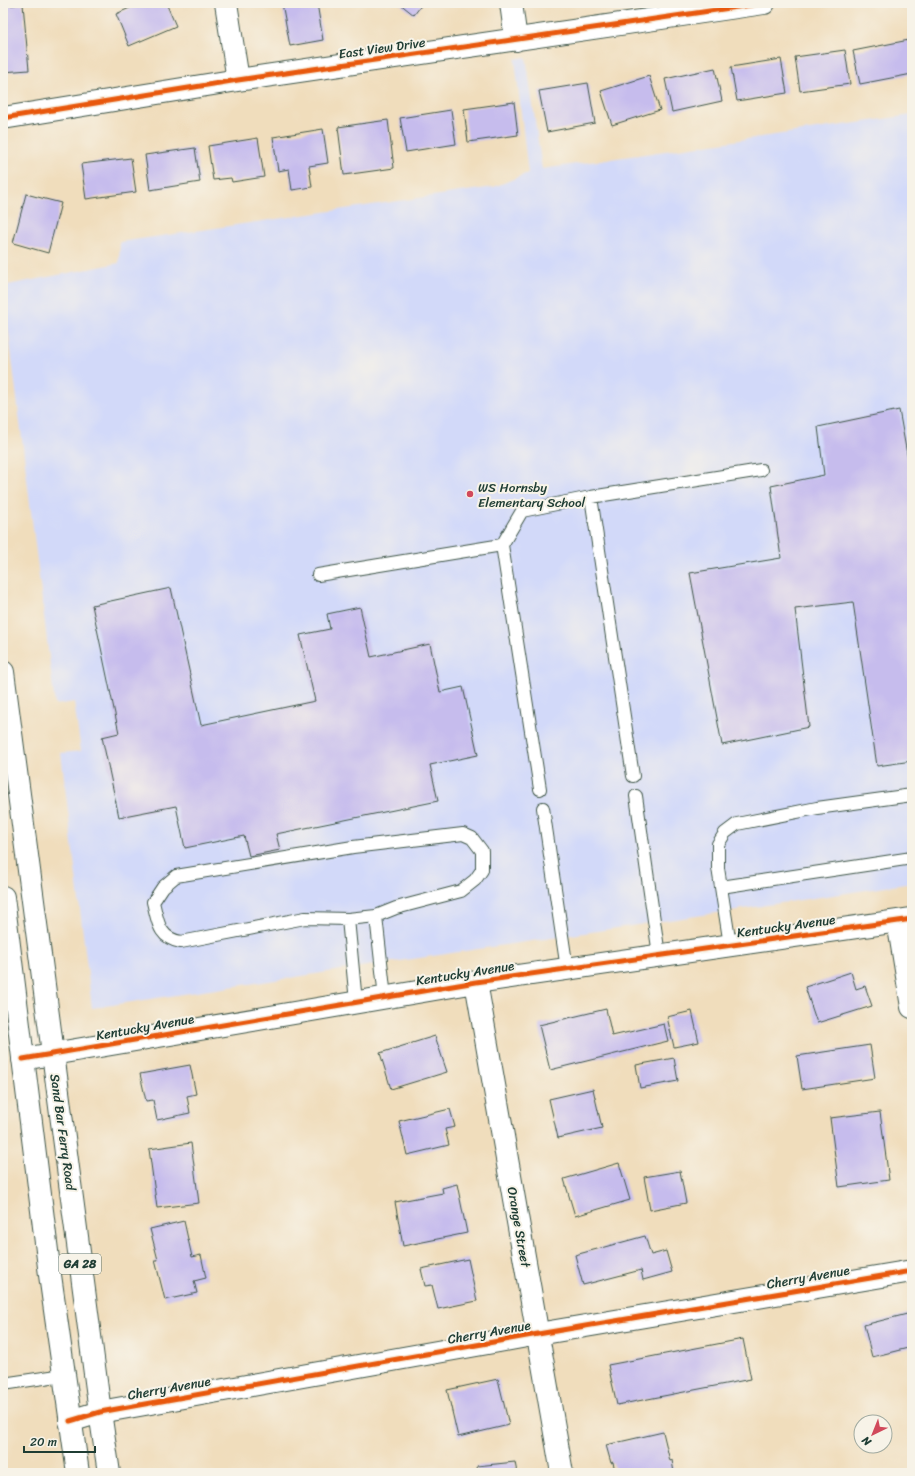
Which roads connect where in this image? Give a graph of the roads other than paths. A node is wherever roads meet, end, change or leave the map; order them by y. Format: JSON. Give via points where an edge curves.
{"nodes":[{"id":1,"x":226,"y":3,"type":"edge"},
{"id":2,"x":511,"y":3,"type":"edge"},
{"id":3,"x":764,"y":3,"type":"edge"},
{"id":4,"x":516,"y":40,"type":"junction"},
{"id":5,"x":238,"y":80,"type":"junction"},
{"id":6,"x":3,"y":118,"type":"edge"},
{"id":7,"x":761,"y":470,"type":"dead end"},
{"id":8,"x":592,"y":497,"type":"junction"},
{"id":9,"x":502,"y":545,"type":"junction"},
{"id":10,"x":318,"y":575,"type":"dead end"},
{"id":11,"x":3,"y":672,"type":"edge"},
{"id":12,"x":633,"y":776,"type":"dead end"},
{"id":13,"x":540,"y":789,"type":"dead end"},
{"id":14,"x":912,"y":795,"type":"edge"},
{"id":15,"x":636,"y":796,"type":"dead end"},
{"id":16,"x":543,"y":808,"type":"dead end"},
{"id":17,"x":912,"y":858,"type":"edge"},
{"id":18,"x":721,"y":887,"type":"junction"},
{"id":19,"x":3,"y":897,"type":"edge"},
{"id":20,"x":376,"y":916,"type":"junction"},
{"id":21,"x":348,"y":919,"type":"junction"},
{"id":22,"x":905,"y":920,"type":"edge"},
{"id":23,"x":730,"y":945,"type":"junction"},
{"id":24,"x":659,"y":956,"type":"junction"},
{"id":25,"x":568,"y":969,"type":"junction"},
{"id":26,"x":476,"y":982,"type":"junction"},
{"id":27,"x":385,"y":998,"type":"junction"},
{"id":28,"x":356,"y":1002,"type":"junction"},
{"id":29,"x":912,"y":1007,"type":"edge"},
{"id":30,"x":52,"y":1054,"type":"junction"},
{"id":31,"x":23,"y":1059,"type":"junction"},
{"id":32,"x":912,"y":1271,"type":"edge"},
{"id":33,"x":538,"y":1334,"type":"junction"},
{"id":34,"x":64,"y":1375,"type":"junction"},
{"id":35,"x":3,"y":1384,"type":"edge"},
{"id":36,"x":100,"y":1412,"type":"junction"},
{"id":37,"x":70,"y":1421,"type":"junction"},
{"id":38,"x":78,"y":1473,"type":"edge"},
{"id":39,"x":109,"y":1473,"type":"edge"},
{"id":40,"x":562,"y":1473,"type":"edge"}],
"edges":[{"from":1,"to":5,"type":"street"},
{"from":2,"to":4,"type":"street"},
{"from":3,"to":4,"type":"street","name":"East View Drive"},
{"from":4,"to":5,"type":"street","name":"East View Drive"},
{"from":5,"to":6,"type":"street","name":"East View Drive"},
{"from":7,"to":8,"type":"lane"},
{"from":8,"to":9,"type":"lane","via":[[522,510]]},
{"from":8,"to":12,"type":"lane"},
{"from":9,"to":10,"type":"lane"},
{"from":9,"to":13,"type":"lane"},
{"from":11,"to":30,"type":"street","name":"Sand Bar Ferry Road","number":"GA 28"},
{"from":14,"to":18,"type":"lane","via":[[817,808],[737,824],[725,833],[718,844]]},
{"from":15,"to":24,"type":"lane"},
{"from":16,"to":25,"type":"lane"},
{"from":17,"to":18,"type":"lane"},
{"from":18,"to":23,"type":"lane"},
{"from":19,"to":31,"type":"street","number":"GA 28"},
{"from":20,"to":21,"type":"lane"},
{"from":20,"to":21,"type":"lane","via":[[396,908],[461,891],[475,880],[482,870],[482,851],[472,838],[463,834],[353,847],[176,876],[163,887],[153,902],[160,928],[172,940],[181,942],[305,918]]},
{"from":20,"to":27,"type":"lane"},
{"from":21,"to":28,"type":"lane"},
{"from":22,"to":23,"type":"street","name":"Kentucky Avenue"},
{"from":22,"to":29,"type":"street"},
{"from":23,"to":24,"type":"street","name":"Kentucky Avenue"},
{"from":24,"to":25,"type":"street","name":"Kentucky Avenue"},
{"from":25,"to":26,"type":"street","name":"Kentucky Avenue"},
{"from":26,"to":27,"type":"street","name":"Kentucky Avenue"},
{"from":26,"to":33,"type":"street","name":"Orange Street"},
{"from":27,"to":28,"type":"street","name":"Kentucky Avenue"},
{"from":28,"to":30,"type":"street","name":"Kentucky Avenue"},
{"from":30,"to":31,"type":"street","name":"Kentucky Avenue"},
{"from":30,"to":36,"type":"street","name":"Sand Bar Ferry Road","number":"GA 28"},
{"from":31,"to":34,"type":"street","number":"GA 28"},
{"from":32,"to":33,"type":"street","name":"Cherry Avenue"},
{"from":33,"to":36,"type":"street","name":"Cherry Avenue"},
{"from":33,"to":40,"type":"street","name":"Orange Street"},
{"from":34,"to":35,"type":"lane"},
{"from":34,"to":37,"type":"street","number":"GA 28"},
{"from":36,"to":37,"type":"street","name":"Cherry Avenue"},
{"from":36,"to":39,"type":"street","name":"Sand Bar Ferry Road","number":"GA 28"},
{"from":37,"to":38,"type":"street","number":"GA 28"}]}
